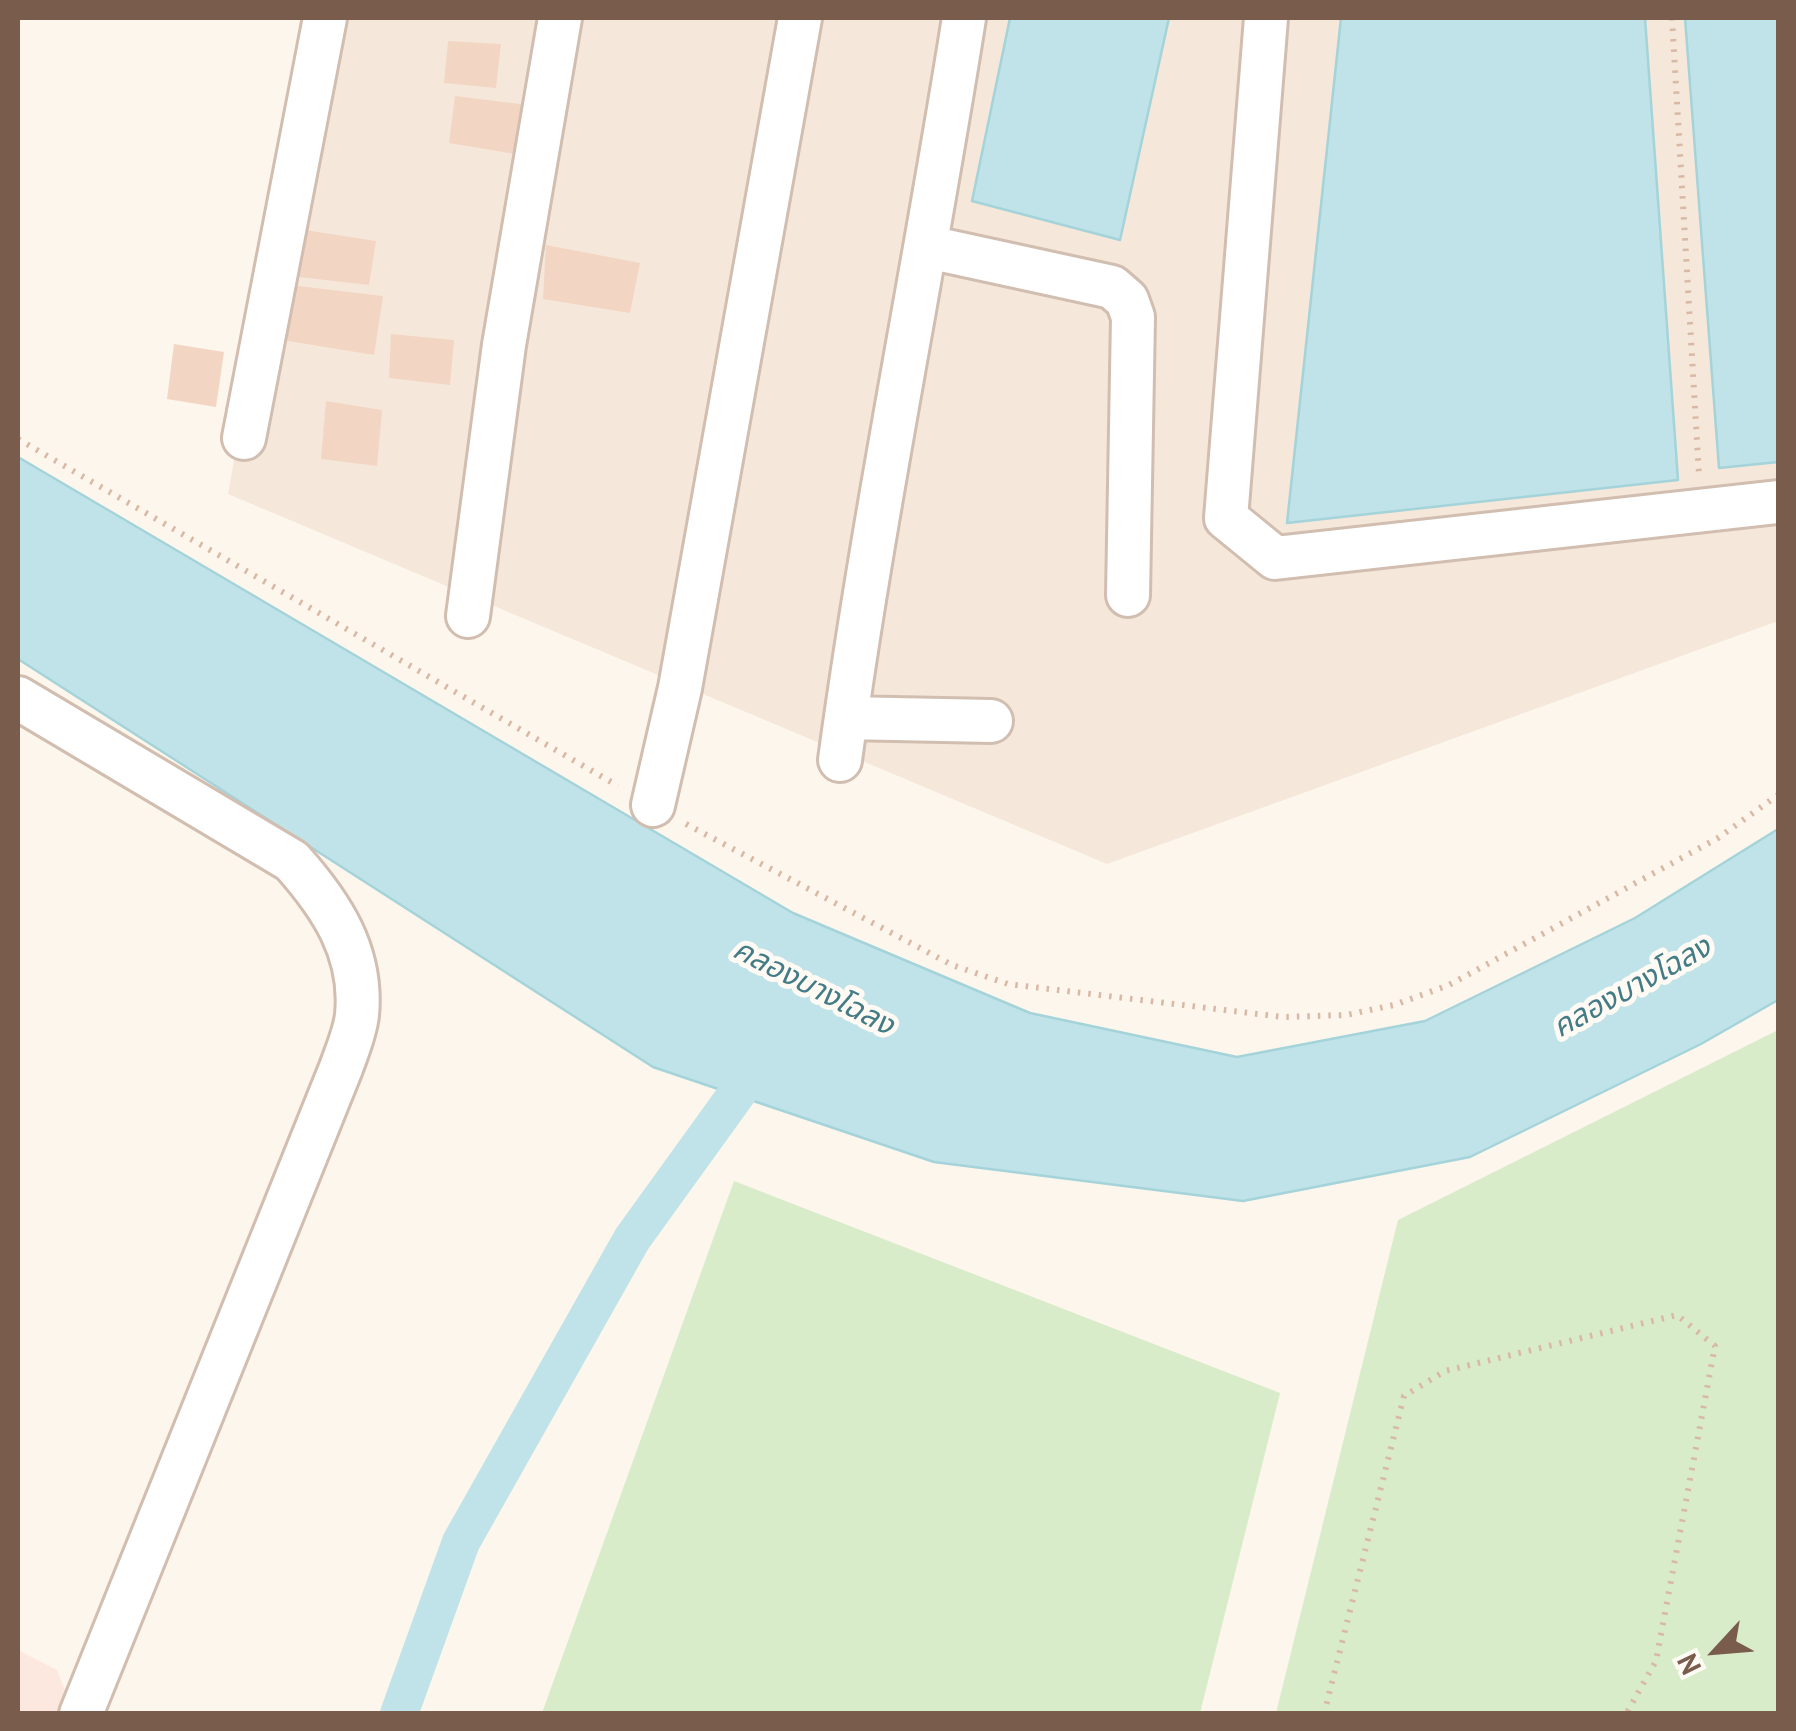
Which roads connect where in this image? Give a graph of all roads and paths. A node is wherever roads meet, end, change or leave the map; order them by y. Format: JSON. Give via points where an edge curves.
{"nodes":[{"id":1,"x":325,"y":18,"type":"edge"},
{"id":2,"x":560,"y":18,"type":"edge"},
{"id":3,"x":800,"y":18,"type":"edge"},
{"id":4,"x":964,"y":18,"type":"edge"},
{"id":5,"x":1266,"y":18,"type":"edge"},
{"id":6,"x":1672,"y":18,"type":"edge"},
{"id":7,"x":928,"y":247,"type":"junction"},
{"id":8,"x":244,"y":438,"type":"dead end"},
{"id":9,"x":18,"y":439,"type":"edge"},
{"id":10,"x":1778,"y":502,"type":"edge"},
{"id":11,"x":1702,"y":512,"type":"junction"},
{"id":12,"x":1128,"y":594,"type":"dead end"},
{"id":13,"x":468,"y":616,"type":"dead end"},
{"id":14,"x":18,"y":698,"type":"edge"},
{"id":15,"x":991,"y":721,"type":"dead end"},
{"id":16,"x":656,"y":795,"type":"junction"},
{"id":17,"x":1778,"y":796,"type":"edge"},
{"id":18,"x":81,"y":1714,"type":"edge"},
{"id":19,"x":1324,"y":1714,"type":"edge"},
{"id":20,"x":1626,"y":1714,"type":"edge"}],
"edges":[{"from":1,"to":8,"type":"street"},
{"from":2,"to":13,"type":"street","via":[[504,345]]},
{"from":3,"to":16,"type":"street"},
{"from":4,"to":7,"type":"street"},
{"from":5,"to":11,"type":"street","via":[[1226,518],[1275,558]]},
{"from":6,"to":11,"type":"path"},
{"from":7,"to":12,"type":"street","via":[[1112,287],[1127,300],[1133,317]]},
{"from":7,"to":15,"type":"street","via":[[843,739]]},
{"from":9,"to":16,"type":"path"},
{"from":10,"to":11,"type":"street"},
{"from":14,"to":18,"type":"street","via":[[292,861],[344,930],[357,971],[357,1018],[342,1068]]},
{"from":16,"to":17,"type":"path","via":[[952,964],[1008,984],[1283,1017],[1346,1016],[1448,985],[1718,838]]},
{"from":19,"to":20,"type":"path","via":[[1404,1396],[1445,1371],[1678,1315],[1715,1346],[1656,1660]]}]}
